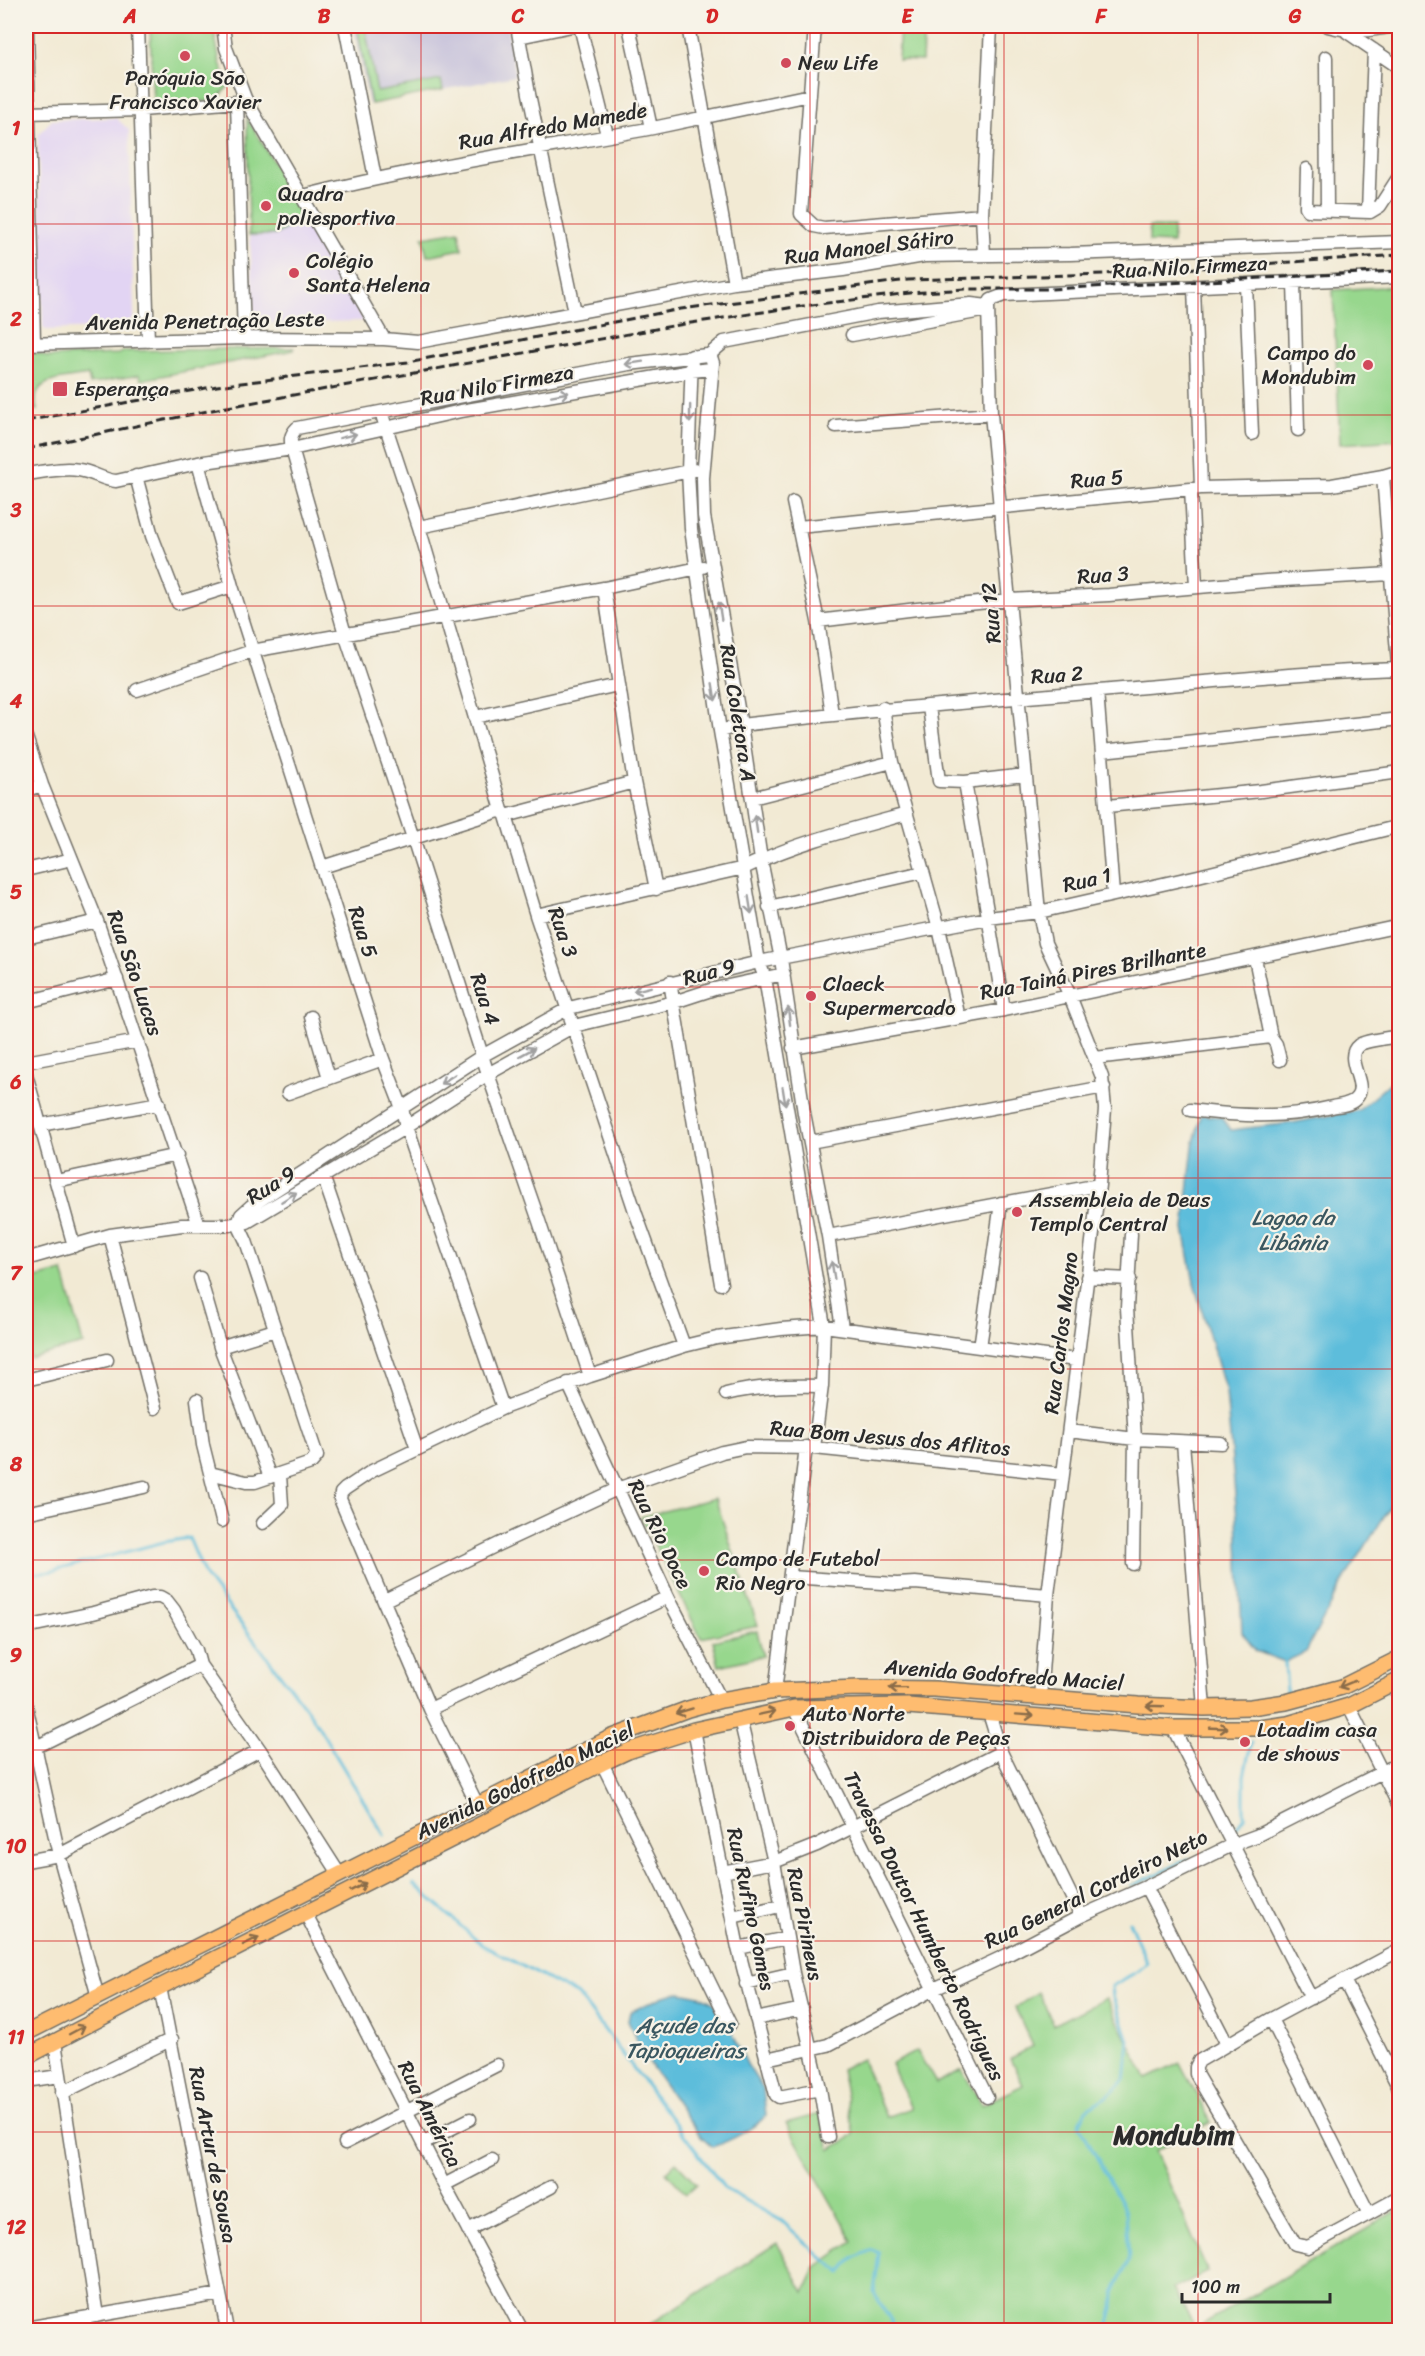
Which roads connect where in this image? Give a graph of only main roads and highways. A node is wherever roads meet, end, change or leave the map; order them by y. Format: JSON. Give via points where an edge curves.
{"nodes":[{"id":1,"x":1400,"y":1658,"type":"edge"},
{"id":2,"x":1400,"y":1680,"type":"edge"},
{"id":3,"x":26,"y":2033,"type":"edge"},
{"id":4,"x":26,"y":2057,"type":"edge"}],
"edges":[{"from":1,"to":3,"type":"main road","name":"Avenida Godofredo Maciel","one_way":true,"via":[[1342,1687],[1251,1707],[1204,1708],[934,1689],[859,1688],[775,1691],[721,1700],[610,1738]]},
{"from":4,"to":2,"type":"main road","name":"Avenida Godofredo Maciel","one_way":true,"via":[[602,1763],[694,1730],[794,1708],[908,1706],[1173,1728],[1259,1728],[1288,1724],[1349,1706]]}]}
